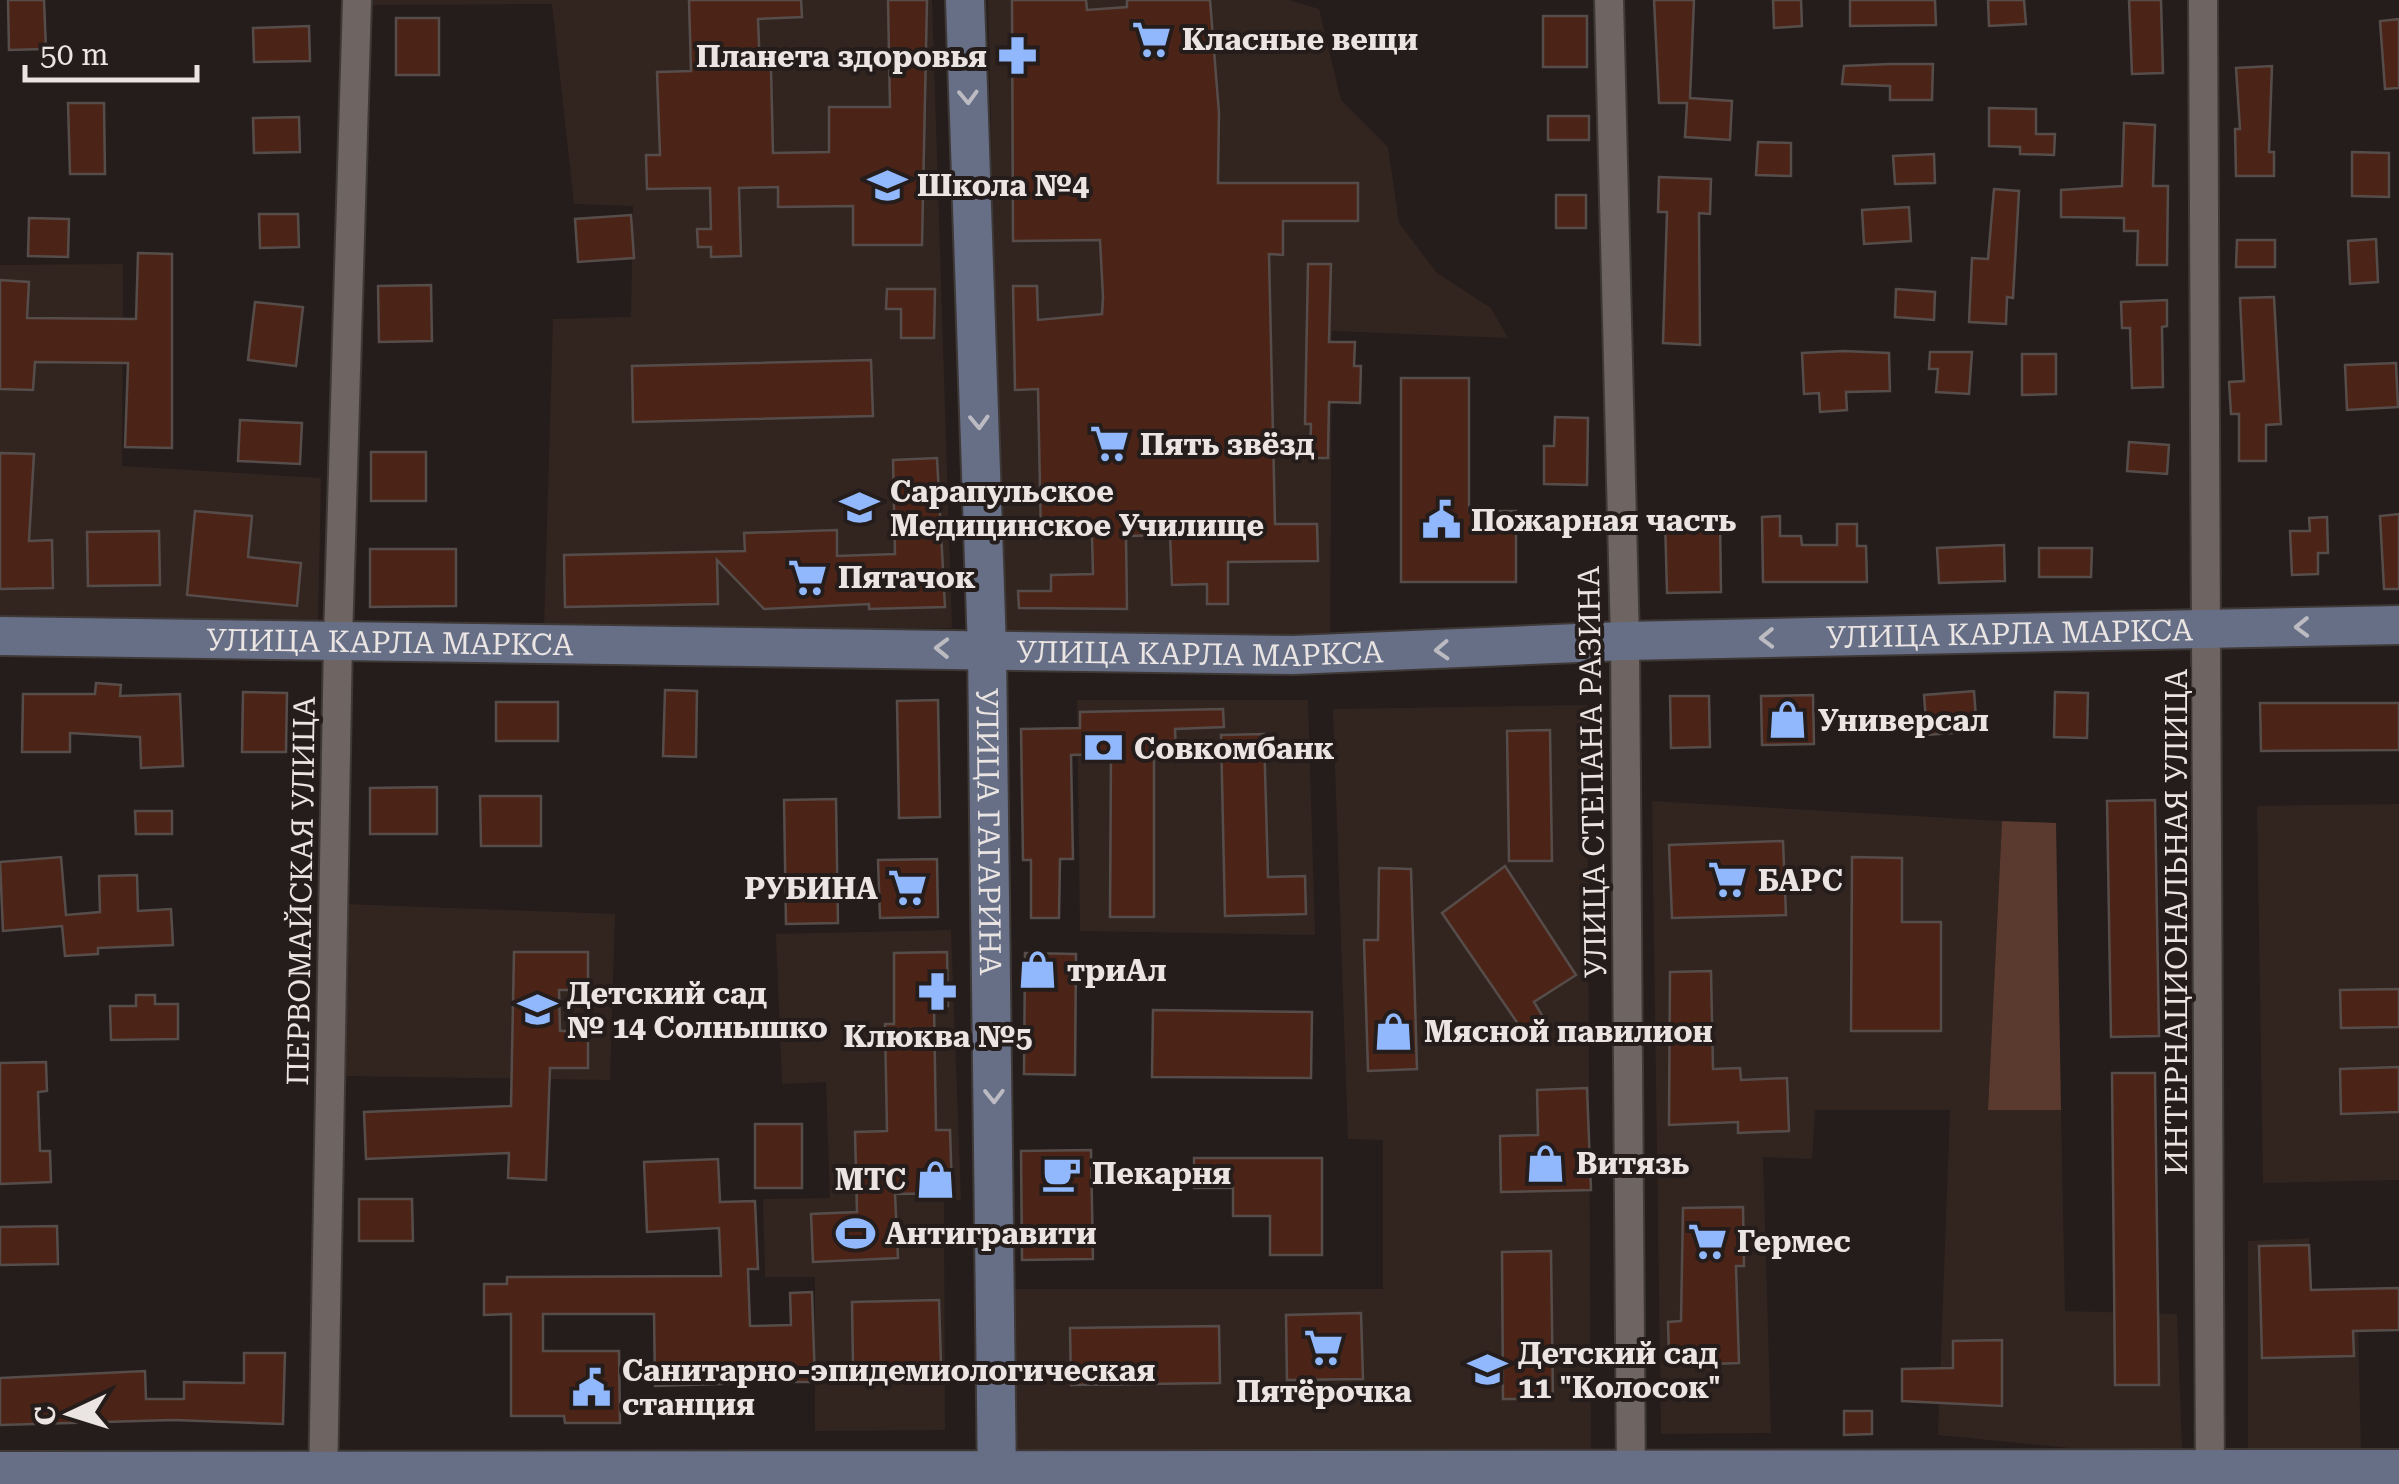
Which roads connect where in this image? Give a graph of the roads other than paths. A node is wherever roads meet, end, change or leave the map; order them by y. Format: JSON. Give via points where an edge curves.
{"nodes":[{"id":1,"x":356,"y":0,"type":"edge"},
{"id":2,"x":965,"y":0,"type":"edge"},
{"id":3,"x":1609,"y":0,"type":"edge"},
{"id":4,"x":2202,"y":0,"type":"edge"},
{"id":5,"x":2399,"y":626,"type":"edge"},
{"id":6,"x":2207,"y":628,"type":"junction"},
{"id":7,"x":0,"y":636,"type":"edge"},
{"id":8,"x":338,"y":640,"type":"junction"},
{"id":9,"x":1625,"y":641,"type":"junction"},
{"id":10,"x":988,"y":649,"type":"junction"},
{"id":11,"x":2399,"y":1469,"type":"edge"},
{"id":12,"x":0,"y":1471,"type":"edge"},
{"id":13,"x":2210,"y":1476,"type":"edge"},
{"id":14,"x":323,"y":1477,"type":"edge"},
{"id":15,"x":997,"y":1477,"type":"edge"},
{"id":16,"x":1631,"y":1477,"type":"edge"}],
"edges":[{"from":1,"to":8,"type":"street","name":"ПЕРВОМАЙСКАЯ УЛИЦА"},
{"from":2,"to":10,"type":"main road","name":"УЛИЦА ГАГАРИНА","one_way":true},
{"from":3,"to":9,"type":"street","name":"УЛИЦА СТЕПАНА РАЗИНА"},
{"from":4,"to":6,"type":"street","name":"ИНТЕРНАЦИОНАЛЬНАЯ УЛИЦА"},
{"from":5,"to":6,"type":"main road","name":"УЛИЦА КАРЛА МАРКСА","one_way":true},
{"from":6,"to":9,"type":"main road","name":"УЛИЦА КАРЛА МАРКСА","one_way":true},
{"from":6,"to":13,"type":"street","name":"ИНТЕРНАЦИОНАЛЬНАЯ УЛИЦА"},
{"from":7,"to":8,"type":"main road","name":"УЛИЦА КАРЛА МАРКСА"},
{"from":10,"to":8,"type":"main road","name":"УЛИЦА КАРЛА МАРКСА","one_way":true},
{"from":8,"to":14,"type":"street","name":"ПЕРВОМАЙСКАЯ УЛИЦА"},
{"from":9,"to":10,"type":"main road","name":"УЛИЦА КАРЛА МАРКСА","one_way":true,"via":[[1293,655]]},
{"from":9,"to":16,"type":"street","name":"УЛИЦА СТЕПАНА РАЗИНА"},
{"from":10,"to":15,"type":"main road","name":"УЛИЦА ГАГАРИНА","one_way":true},
{"from":11,"to":13,"type":"main road"},
{"from":12,"to":14,"type":"main road"},
{"from":13,"to":16,"type":"main road"},
{"from":14,"to":15,"type":"main road"},
{"from":15,"to":16,"type":"main road"}]}
